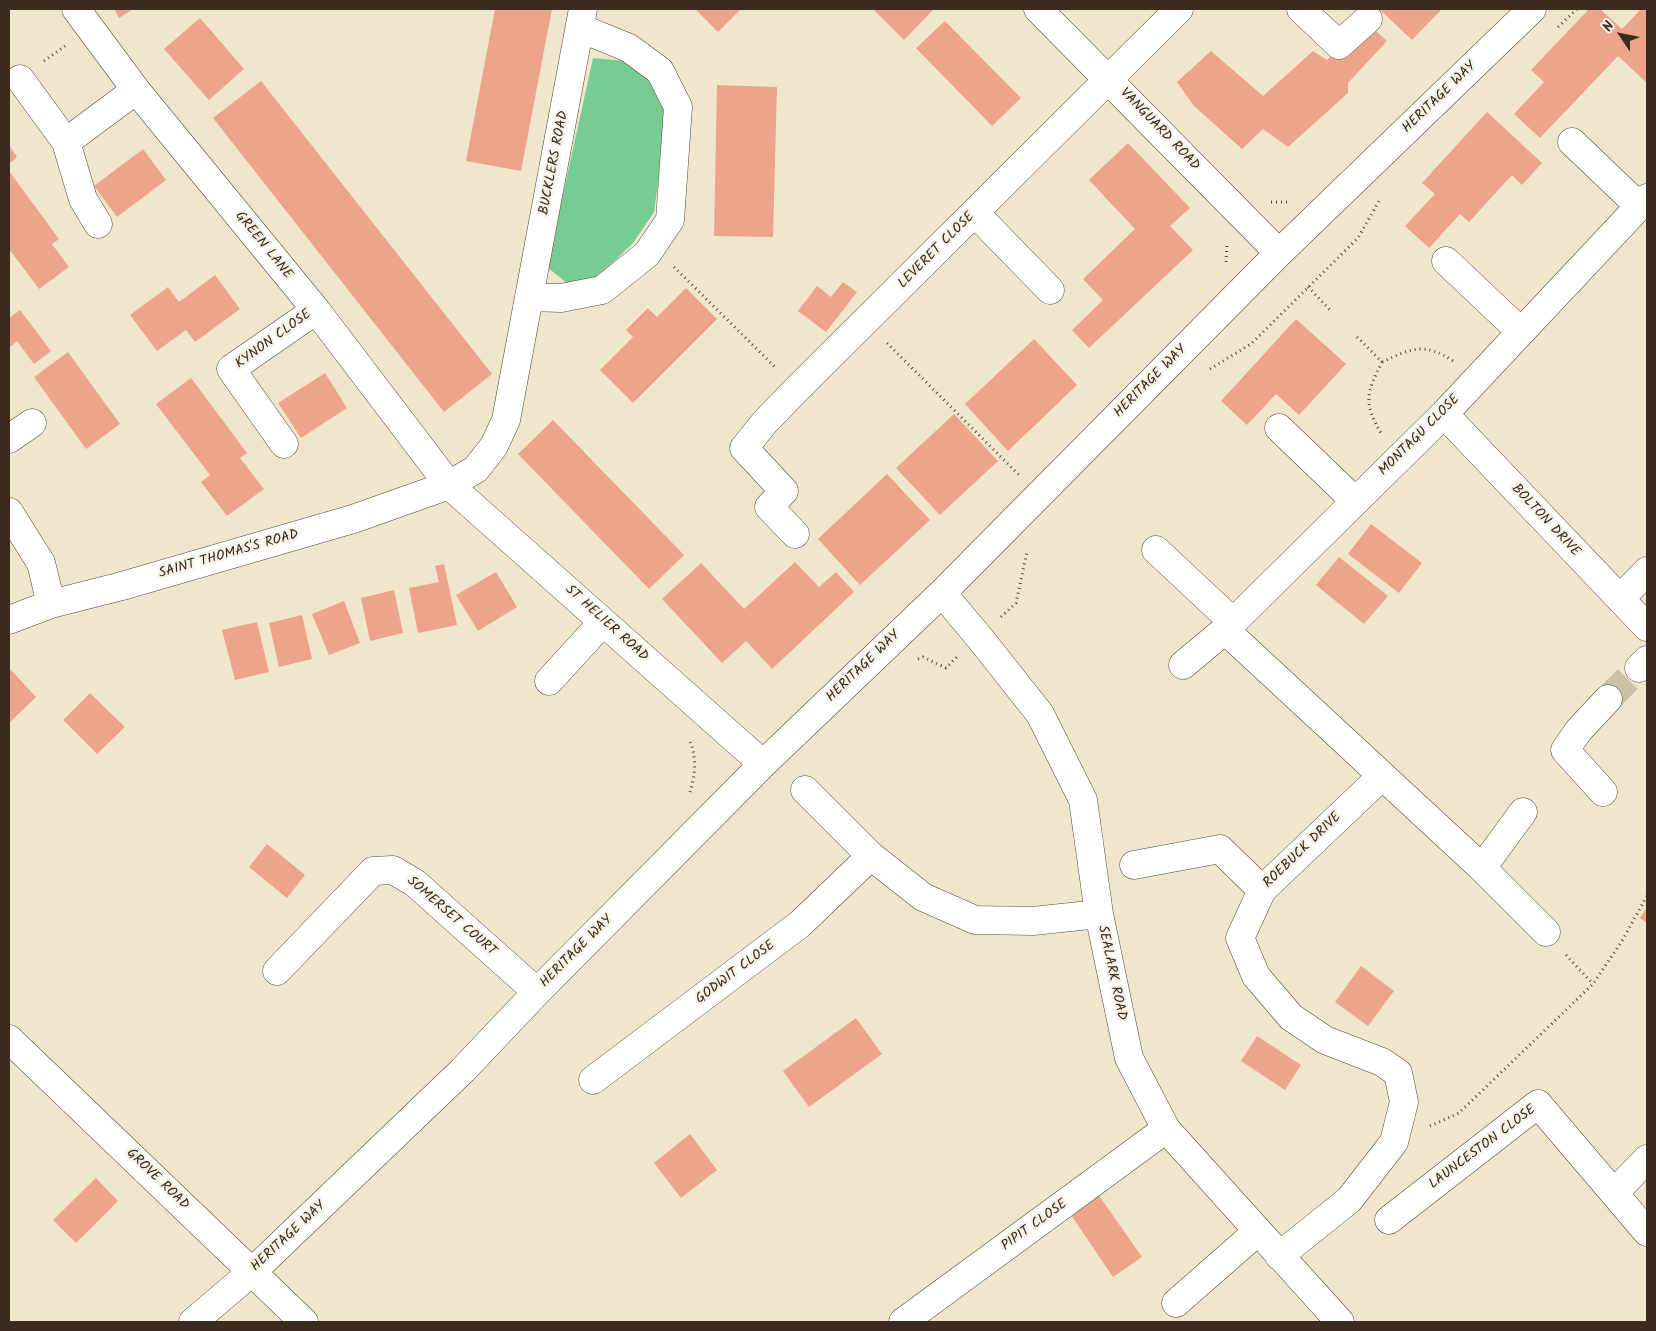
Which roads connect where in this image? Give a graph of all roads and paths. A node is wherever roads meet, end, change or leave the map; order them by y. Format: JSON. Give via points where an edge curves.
{"nodes":[{"id":1,"x":1038,"y":9,"type":"edge"},
{"id":2,"x":1179,"y":9,"type":"edge"},
{"id":3,"x":1301,"y":9,"type":"edge"},
{"id":4,"x":1532,"y":9,"type":"edge"},
{"id":5,"x":1577,"y":9,"type":"edge"},
{"id":6,"x":83,"y":18,"type":"edge"},
{"id":7,"x":581,"y":18,"type":"edge"},
{"id":8,"x":1368,"y":19,"type":"dead end"},
{"id":9,"x":1556,"y":29,"type":"dead end"},
{"id":10,"x":20,"y":79,"type":"joint"},
{"id":11,"x":1109,"y":79,"type":"junction"},
{"id":12,"x":136,"y":90,"type":"junction"},
{"id":13,"x":66,"y":142,"type":"junction"},
{"id":14,"x":1572,"y":142,"type":"dead end"},
{"id":15,"x":1379,"y":201,"type":"dead end"},
{"id":16,"x":1643,"y":202,"type":"edge"},
{"id":17,"x":975,"y":213,"type":"junction"},
{"id":18,"x":98,"y":224,"type":"dead end"},
{"id":19,"x":653,"y":246,"type":"junction"},
{"id":20,"x":1279,"y":253,"type":"junction"},
{"id":21,"x":1446,"y":261,"type":"dead end"},
{"id":22,"x":1308,"y":287,"type":"junction"},
{"id":23,"x":1050,"y":290,"type":"dead end"},
{"id":24,"x":529,"y":297,"type":"junction"},
{"id":25,"x":316,"y":310,"type":"junction"},
{"id":26,"x":1332,"y":312,"type":"dead end"},
{"id":27,"x":866,"y":321,"type":"junction"},
{"id":28,"x":1521,"y":332,"type":"junction"},
{"id":29,"x":1357,"y":337,"type":"dead end"},
{"id":30,"x":1382,"y":362,"type":"junction"},
{"id":31,"x":1204,"y":374,"type":"dead end"},
{"id":32,"x":1475,"y":380,"type":"junction"},
{"id":33,"x":797,"y":389,"type":"junction"},
{"id":34,"x":1444,"y":414,"type":"junction"},
{"id":35,"x":32,"y":422,"type":"dead end"},
{"id":36,"x":1279,"y":428,"type":"dead end"},
{"id":37,"x":9,"y":439,"type":"edge"},
{"id":38,"x":284,"y":444,"type":"dead end"},
{"id":39,"x":1402,"y":455,"type":"junction"},
{"id":40,"x":1022,"y":478,"type":"dead end"},
{"id":41,"x":449,"y":485,"type":"junction"},
{"id":42,"x":1355,"y":501,"type":"junction"},
{"id":43,"x":9,"y":512,"type":"edge"},
{"id":44,"x":795,"y":534,"type":"dead end"},
{"id":45,"x":1032,"y":546,"type":"dead end"},
{"id":46,"x":1156,"y":550,"type":"dead end"},
{"id":47,"x":1647,"y":571,"type":"edge"},
{"id":48,"x":942,"y":593,"type":"junction"},
{"id":49,"x":1620,"y":599,"type":"junction"},
{"id":50,"x":1016,"y":603,"type":"dead end"},
{"id":51,"x":51,"y":604,"type":"junction"},
{"id":52,"x":9,"y":620,"type":"edge"},
{"id":53,"x":603,"y":622,"type":"junction"},
{"id":54,"x":1229,"y":626,"type":"junction"},
{"id":55,"x":1647,"y":627,"type":"edge"},
{"id":56,"x":1183,"y":665,"type":"dead end"},
{"id":57,"x":549,"y":681,"type":"dead end"},
{"id":58,"x":1608,"y":699,"type":"tunnel mouth"},
{"id":59,"x":762,"y":764,"type":"junction"},
{"id":60,"x":1382,"y":776,"type":"junction"},
{"id":61,"x":805,"y":790,"type":"dead end"},
{"id":62,"x":1603,"y":792,"type":"dead end"},
{"id":63,"x":1523,"y":812,"type":"dead end"},
{"id":64,"x":871,"y":856,"type":"junction"},
{"id":65,"x":1134,"y":865,"type":"dead end"},
{"id":66,"x":1482,"y":868,"type":"junction"},
{"id":67,"x":1262,"y":890,"type":"junction"},
{"id":68,"x":1647,"y":896,"type":"edge"},
{"id":69,"x":1100,"y":914,"type":"junction"},
{"id":70,"x":1546,"y":932,"type":"joint"},
{"id":71,"x":277,"y":971,"type":"dead end"},
{"id":72,"x":1592,"y":984,"type":"junction"},
{"id":73,"x":537,"y":992,"type":"junction"},
{"id":74,"x":9,"y":1039,"type":"edge"},
{"id":75,"x":593,"y":1080,"type":"dead end"},
{"id":76,"x":1166,"y":1129,"type":"junction"},
{"id":77,"x":1394,"y":1142,"type":"junction"},
{"id":78,"x":1647,"y":1159,"type":"edge"},
{"id":79,"x":1614,"y":1193,"type":"junction"},
{"id":80,"x":1389,"y":1220,"type":"dead end"},
{"id":81,"x":1257,"y":1232,"type":"junction"},
{"id":82,"x":1647,"y":1232,"type":"edge"},
{"id":83,"x":1279,"y":1256,"type":"junction"},
{"id":84,"x":253,"y":1271,"type":"junction"},
{"id":85,"x":1176,"y":1303,"type":"dead end"},
{"id":86,"x":193,"y":1322,"type":"edge"},
{"id":87,"x":304,"y":1322,"type":"edge"},
{"id":88,"x":903,"y":1322,"type":"edge"},
{"id":89,"x":1340,"y":1322,"type":"edge"}],
"edges":[{"from":1,"to":11,"type":"street","name":"VANGUARD ROAD"},
{"from":2,"to":11,"type":"street","name":"LEVERET CLOSE"},
{"from":3,"to":8,"type":"street","via":[[1339,45]]},
{"from":4,"to":20,"type":"street","name":"HERITAGE WAY"},
{"from":5,"to":9,"type":"path"},
{"from":6,"to":10,"type":"path"},
{"from":6,"to":12,"type":"street","name":"GREEN LANE"},
{"from":7,"to":19,"type":"street","name":"BUCKLERS ROAD","via":[[660,71],[678,107],[670,220]]},
{"from":7,"to":24,"type":"street","name":"BUCKLERS ROAD"},
{"from":10,"to":13,"type":"street"},
{"from":11,"to":17,"type":"street","name":"LEVERET CLOSE"},
{"from":11,"to":20,"type":"street","name":"VANGUARD ROAD"},
{"from":12,"to":13,"type":"street"},
{"from":12,"to":25,"type":"street","name":"GREEN LANE"},
{"from":13,"to":18,"type":"street","via":[[83,199]]},
{"from":14,"to":16,"type":"street"},
{"from":15,"to":22,"type":"path","via":[[1358,238]]},
{"from":16,"to":28,"type":"street","name":"MONTAGU CLOSE"},
{"from":17,"to":23,"type":"street"},
{"from":17,"to":27,"type":"street","name":"LEVERET CLOSE"},
{"from":19,"to":24,"type":"street","name":"BUCKLERS ROAD","via":[[602,290],[561,298]]},
{"from":19,"to":33,"type":"path"},
{"from":20,"to":48,"type":"street","name":"HERITAGE WAY"},
{"from":21,"to":28,"type":"street"},
{"from":22,"to":26,"type":"path"},
{"from":22,"to":31,"type":"path","via":[[1252,344]]},
{"from":24,"to":41,"type":"street","name":"BUCKLERS ROAD","via":[[506,420],[494,446],[476,469]]},
{"from":25,"to":38,"type":"street","name":"KYNON CLOSE","via":[[231,369]]},
{"from":25,"to":41,"type":"street","name":"GREEN LANE"},
{"from":27,"to":33,"type":"street","name":"LEVERET CLOSE"},
{"from":27,"to":40,"type":"path"},
{"from":28,"to":32,"type":"street","name":"MONTAGU CLOSE"},
{"from":29,"to":30,"type":"path"},
{"from":30,"to":32,"type":"path","via":[[1408,350],[1428,349],[1452,360]]},
{"from":30,"to":39,"type":"path","via":[[1370,386],[1368,403],[1383,437]]},
{"from":32,"to":34,"type":"street","name":"MONTAGU CLOSE"},
{"from":33,"to":44,"type":"street","name":"LEVERET CLOSE","via":[[744,448],[784,491],[768,507]]},
{"from":34,"to":39,"type":"street","name":"MONTAGU CLOSE"},
{"from":34,"to":49,"type":"street","name":"BOLTON DRIVE"},
{"from":35,"to":37,"type":"street"},
{"from":36,"to":42,"type":"street"},
{"from":39,"to":42,"type":"street","name":"MONTAGU CLOSE"},
{"from":41,"to":51,"type":"street","name":"SAINT THOMAS'S ROAD","via":[[353,519]]},
{"from":41,"to":53,"type":"street","name":"ST HELIER ROAD"},
{"from":42,"to":54,"type":"street","name":"MONTAGU CLOSE"},
{"from":43,"to":51,"type":"street","via":[[42,563]]},
{"from":45,"to":50,"type":"path","via":[[1027,552]]},
{"from":46,"to":54,"type":"street"},
{"from":47,"to":49,"type":"street"},
{"from":48,"to":59,"type":"street","name":"HERITAGE WAY"},
{"from":48,"to":69,"type":"street","name":"SEALARK ROAD","via":[[1040,714],[1083,800]]},
{"from":49,"to":55,"type":"street","name":"BOLTON DRIVE"},
{"from":51,"to":52,"type":"street","name":"SAINT THOMAS'S ROAD"},
{"from":53,"to":57,"type":"street"},
{"from":53,"to":59,"type":"street","name":"ST HELIER ROAD"},
{"from":54,"to":56,"type":"street","name":"MONTAGU CLOSE"},
{"from":54,"to":60,"type":"street"},
{"from":58,"to":62,"type":"street","via":[[1564,750]]},
{"from":59,"to":73,"type":"street","name":"HERITAGE WAY"},
{"from":60,"to":66,"type":"street"},
{"from":60,"to":67,"type":"street","name":"ROEBUCK DRIVE"},
{"from":61,"to":64,"type":"street"},
{"from":63,"to":66,"type":"street"},
{"from":64,"to":69,"type":"street","via":[[924,897],[975,920],[1034,922]]},
{"from":64,"to":75,"type":"street","name":"GODWIT CLOSE","via":[[800,924]]},
{"from":65,"to":67,"type":"street","via":[[1220,849]]},
{"from":66,"to":70,"type":"street"},
{"from":67,"to":77,"type":"street","name":"ROEBUCK DRIVE","via":[[1240,938],[1256,976],[1291,1017],[1325,1040],[1382,1062],[1398,1073],[1404,1102]]},
{"from":68,"to":72,"type":"path","via":[[1622,941]]},
{"from":69,"to":76,"type":"street","name":"SEALARK ROAD","via":[[1129,1058]]},
{"from":70,"to":72,"type":"path"},
{"from":71,"to":73,"type":"street","name":"SOMERSET COURT","via":[[373,871],[393,870],[415,883]]},
{"from":72,"to":77,"type":"path","via":[[1459,1113]]},
{"from":73,"to":84,"type":"street","name":"HERITAGE WAY","via":[[463,1070]]},
{"from":74,"to":84,"type":"street","name":"GROVE ROAD"},
{"from":76,"to":81,"type":"street","name":"SEALARK ROAD"},
{"from":76,"to":88,"type":"street","name":"PIPIT CLOSE"},
{"from":77,"to":83,"type":"street","name":"ROEBUCK DRIVE","via":[[1349,1200]]},
{"from":78,"to":79,"type":"street"},
{"from":79,"to":80,"type":"street","name":"LAUNCESTON CLOSE","via":[[1538,1104]]},
{"from":79,"to":82,"type":"street","name":"LAUNCESTON CLOSE"},
{"from":81,"to":83,"type":"street","name":"SEALARK ROAD"},
{"from":81,"to":85,"type":"street"},
{"from":83,"to":89,"type":"street","name":"SEALARK ROAD"},
{"from":84,"to":86,"type":"street","name":"HERITAGE WAY"},
{"from":84,"to":87,"type":"street","name":"GROVE ROAD"}]}
